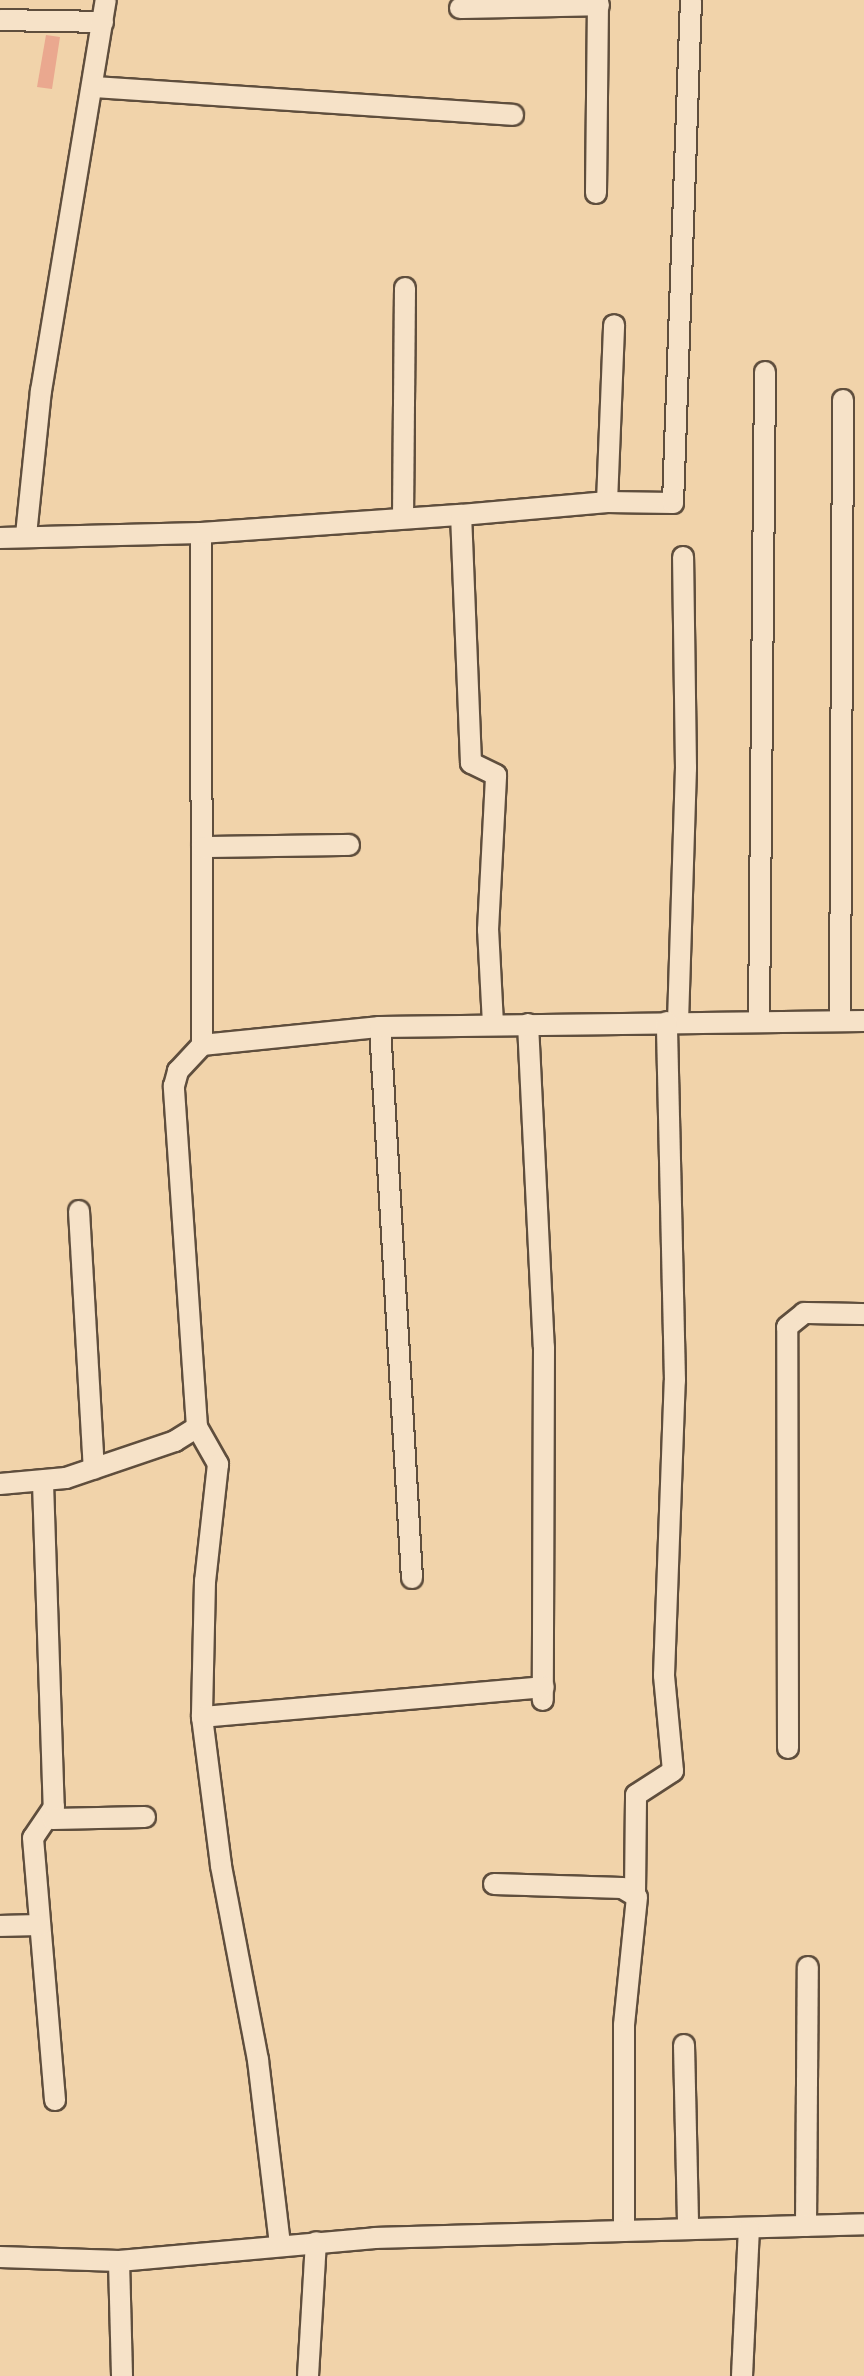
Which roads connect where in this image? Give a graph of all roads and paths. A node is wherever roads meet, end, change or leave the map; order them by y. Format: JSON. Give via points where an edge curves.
{"nodes":[{"id":1,"x":106,"y":0,"type":"edge"},
{"id":2,"x":691,"y":0,"type":"edge"},
{"id":3,"x":599,"y":3,"type":"edge"},
{"id":4,"x":460,"y":8,"type":"dead end"},
{"id":5,"x":0,"y":20,"type":"edge"},
{"id":6,"x":102,"y":22,"type":"junction"},
{"id":7,"x":93,"y":88,"type":"junction"},
{"id":8,"x":513,"y":115,"type":"dead end"},
{"id":9,"x":596,"y":193,"type":"dead end"},
{"id":10,"x":405,"y":288,"type":"dead end"},
{"id":11,"x":614,"y":325,"type":"dead end"},
{"id":12,"x":765,"y":372,"type":"dead end"},
{"id":13,"x":843,"y":400,"type":"dead end"},
{"id":14,"x":607,"y":502,"type":"junction"},
{"id":15,"x":462,"y":515,"type":"junction"},
{"id":16,"x":404,"y":518,"type":"junction"},
{"id":17,"x":201,"y":533,"type":"junction"},
{"id":18,"x":26,"y":536,"type":"junction"},
{"id":19,"x":0,"y":538,"type":"edge"},
{"id":20,"x":683,"y":557,"type":"dead end"},
{"id":21,"x":350,"y":845,"type":"dead end"},
{"id":22,"x":202,"y":848,"type":"junction"},
{"id":23,"x":840,"y":1021,"type":"junction"},
{"id":24,"x":864,"y":1021,"type":"edge"},
{"id":25,"x":672,"y":1022,"type":"junction"},
{"id":26,"x":758,"y":1022,"type":"junction"},
{"id":27,"x":493,"y":1024,"type":"junction"},
{"id":28,"x":528,"y":1024,"type":"junction"},
{"id":29,"x":380,"y":1026,"type":"junction"},
{"id":30,"x":202,"y":1046,"type":"junction"},
{"id":31,"x":79,"y":1211,"type":"dead end"},
{"id":32,"x":864,"y":1314,"type":"edge"},
{"id":33,"x":197,"y":1427,"type":"junction"},
{"id":34,"x":94,"y":1469,"type":"junction"},
{"id":35,"x":43,"y":1483,"type":"junction"},
{"id":36,"x":0,"y":1484,"type":"edge"},
{"id":37,"x":412,"y":1578,"type":"dead end"},
{"id":38,"x":202,"y":1717,"type":"junction"},
{"id":39,"x":788,"y":1748,"type":"dead end"},
{"id":40,"x":145,"y":1817,"type":"dead end"},
{"id":41,"x":52,"y":1819,"type":"junction"},
{"id":42,"x":494,"y":1884,"type":"dead end"},
{"id":43,"x":635,"y":1894,"type":"junction"},
{"id":44,"x":40,"y":1925,"type":"junction"},
{"id":45,"x":0,"y":1926,"type":"edge"},
{"id":46,"x":808,"y":1966,"type":"dead end"},
{"id":47,"x":684,"y":2045,"type":"dead end"},
{"id":48,"x":54,"y":2100,"type":"dead end"},
{"id":49,"x":864,"y":2224,"type":"edge"},
{"id":50,"x":806,"y":2226,"type":"junction"},
{"id":51,"x":688,"y":2228,"type":"junction"},
{"id":52,"x":749,"y":2229,"type":"junction"},
{"id":53,"x":624,"y":2232,"type":"junction"},
{"id":54,"x":316,"y":2242,"type":"junction"},
{"id":55,"x":280,"y":2244,"type":"junction"},
{"id":56,"x":0,"y":2257,"type":"edge"},
{"id":57,"x":119,"y":2261,"type":"junction"},
{"id":58,"x":122,"y":2376,"type":"edge"},
{"id":59,"x":308,"y":2376,"type":"edge"},
{"id":60,"x":742,"y":2376,"type":"edge"}],
"edges":[{"from":1,"to":6,"type":"street"},
{"from":2,"to":14,"type":"street","via":[[673,503]]},
{"from":3,"to":4,"type":"street"},
{"from":3,"to":9,"type":"street"},
{"from":5,"to":6,"type":"street"},
{"from":6,"to":7,"type":"street"},
{"from":7,"to":8,"type":"street"},
{"from":7,"to":18,"type":"street","via":[[41,391]]},
{"from":10,"to":16,"type":"street"},
{"from":11,"to":14,"type":"street"},
{"from":12,"to":26,"type":"street"},
{"from":13,"to":23,"type":"street"},
{"from":14,"to":15,"type":"street"},
{"from":15,"to":16,"type":"street"},
{"from":15,"to":27,"type":"street","via":[[471,762],[496,775],[488,930]]},
{"from":16,"to":17,"type":"street"},
{"from":17,"to":18,"type":"street"},
{"from":17,"to":22,"type":"street"},
{"from":18,"to":19,"type":"street"},
{"from":20,"to":25,"type":"street","via":[[686,768]]},
{"from":21,"to":22,"type":"street"},
{"from":22,"to":30,"type":"street"},
{"from":23,"to":24,"type":"street"},
{"from":23,"to":26,"type":"street"},
{"from":25,"to":26,"type":"street"},
{"from":25,"to":28,"type":"street"},
{"from":25,"to":43,"type":"street","via":[[675,1381],[664,1676],[673,1771],[636,1796]]},
{"from":27,"to":28,"type":"street"},
{"from":27,"to":29,"type":"street"},
{"from":28,"to":38,"type":"street","via":[[544,1347],[543,1694]]},
{"from":29,"to":30,"type":"street"},
{"from":29,"to":37,"type":"street"},
{"from":30,"to":33,"type":"street","via":[[178,1071],[174,1086]]},
{"from":31,"to":34,"type":"street"},
{"from":32,"to":39,"type":"street","via":[[804,1313],[787,1327]]},
{"from":33,"to":34,"type":"street","via":[[184,1438]]},
{"from":33,"to":38,"type":"street","via":[[218,1464],[204,1581]]},
{"from":34,"to":35,"type":"street"},
{"from":35,"to":36,"type":"street"},
{"from":35,"to":41,"type":"street"},
{"from":38,"to":55,"type":"street","via":[[221,1866],[258,2060]]},
{"from":40,"to":41,"type":"street"},
{"from":41,"to":44,"type":"street","via":[[33,1834]]},
{"from":42,"to":43,"type":"street","via":[[622,1888]]},
{"from":43,"to":53,"type":"street","via":[[624,2026]]},
{"from":44,"to":45,"type":"street"},
{"from":44,"to":48,"type":"street"},
{"from":46,"to":50,"type":"street"},
{"from":47,"to":51,"type":"street"},
{"from":49,"to":50,"type":"street"},
{"from":50,"to":52,"type":"street"},
{"from":51,"to":52,"type":"street"},
{"from":51,"to":53,"type":"street"},
{"from":52,"to":60,"type":"street"},
{"from":53,"to":54,"type":"street"},
{"from":54,"to":55,"type":"street"},
{"from":54,"to":59,"type":"street"},
{"from":55,"to":57,"type":"street"},
{"from":56,"to":57,"type":"street"},
{"from":57,"to":58,"type":"street"}]}
